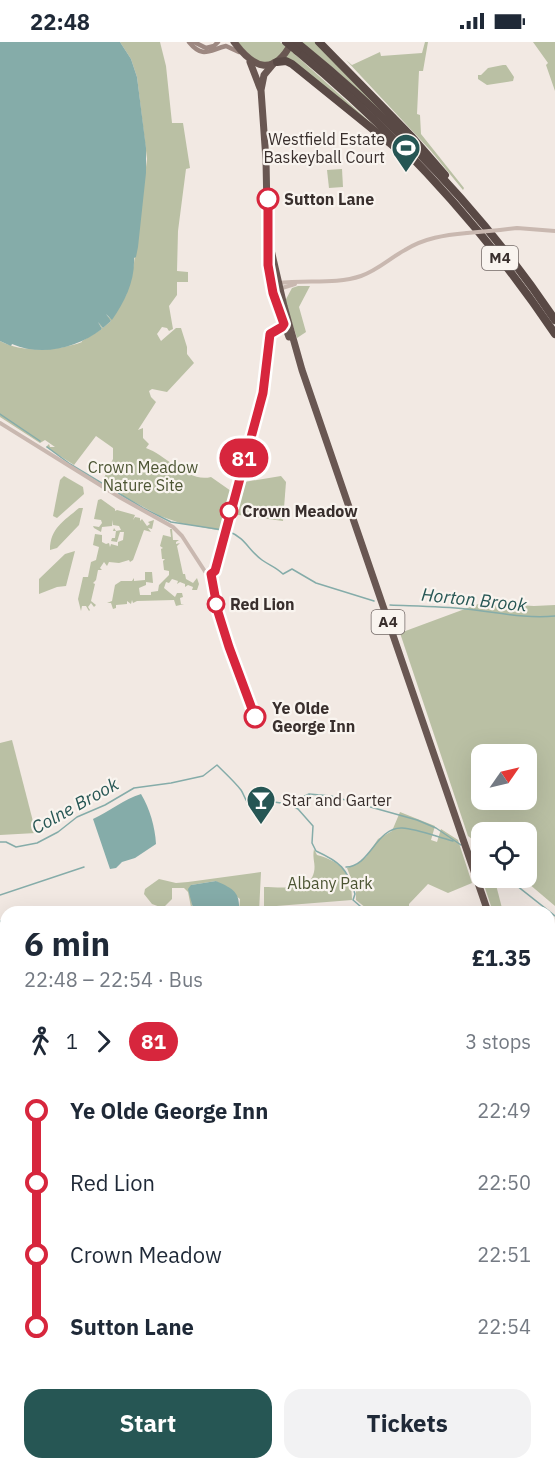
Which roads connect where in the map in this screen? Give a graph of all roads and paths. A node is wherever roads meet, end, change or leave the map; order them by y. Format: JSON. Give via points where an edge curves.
{"nodes":[{"id":1,"x":189,"y":42,"type":"edge"},
{"id":2,"x":194,"y":42,"type":"edge"},
{"id":3,"x":218,"y":42,"type":"edge"},
{"id":4,"x":234,"y":42,"type":"edge"},
{"id":5,"x":286,"y":42,"type":"edge"},
{"id":6,"x":320,"y":42,"type":"edge"},
{"id":7,"x":296,"y":45,"type":"edge"},
{"id":8,"x":246,"y":57,"type":"junction"},
{"id":9,"x":276,"y":63,"type":"junction"},
{"id":10,"x":261,"y":90,"type":"junction"},
{"id":11,"x":439,"y":186,"type":"junction"},
{"id":12,"x":555,"y":231,"type":"edge"},
{"id":13,"x":492,"y":236,"type":"junction"},
{"id":14,"x":278,"y":287,"type":"junction"},
{"id":15,"x":555,"y":320,"type":"edge"},
{"id":16,"x":286,"y":329,"type":"junction"},
{"id":17,"x":555,"y":334,"type":"edge"},
{"id":18,"x":0,"y":423,"type":"edge"},
{"id":19,"x":486,"y":906,"type":"edge"}],
"edges":[{"from":1,"to":8,"type":"main road","via":[[202,52],[230,46]]},
{"from":2,"to":3,"type":"main road","via":[[206,48]]},
{"from":4,"to":8,"type":"highway"},
{"from":5,"to":7,"type":"highway","number":"M4","bridge":true},
{"from":6,"to":13,"type":"highway","number":"M4","via":[[418,143]]},
{"from":7,"to":9,"type":"highway"},
{"from":7,"to":11,"type":"highway","number":"M4"},
{"from":7,"to":13,"type":"highway","number":"M4","via":[[380,115]]},
{"from":8,"to":9,"type":"highway","via":[[262,65]]},
{"from":8,"to":10,"type":"highway","number":"A4"},
{"from":9,"to":10,"type":"highway","number":"A4","via":[[264,75]]},
{"from":9,"to":11,"type":"highway","number":"M4","via":[[292,64]]},
{"from":10,"to":14,"type":"highway","number":"A4","via":[[269,241]]},
{"from":11,"to":17,"type":"highway","number":"M4","via":[[508,268]]},
{"from":12,"to":14,"type":"street","bridge":true,"via":[[517,228],[440,236],[421,242],[358,277]]},
{"from":13,"to":15,"type":"highway","number":"M4"},
{"from":14,"to":16,"type":"highway","number":"A4"},
{"from":16,"to":18,"type":"street","via":[[269,342],[264,388],[215,571],[211,574],[206,573],[173,526]]},
{"from":16,"to":19,"type":"highway","number":"A4"}]}
